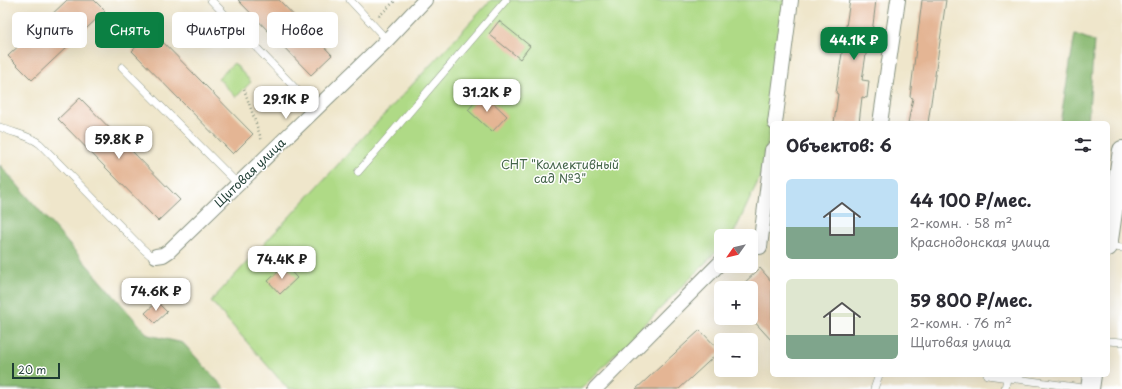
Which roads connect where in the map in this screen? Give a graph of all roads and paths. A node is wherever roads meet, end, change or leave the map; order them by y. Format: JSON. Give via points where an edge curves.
{"nodes":[{"id":1,"x":211,"y":0,"type":"edge"},
{"id":2,"x":350,"y":0,"type":"edge"},
{"id":3,"x":425,"y":0,"type":"edge"},
{"id":4,"x":506,"y":0,"type":"edge"},
{"id":5,"x":791,"y":0,"type":"edge"},
{"id":6,"x":898,"y":0,"type":"edge"},
{"id":7,"x":387,"y":40,"type":"junction"},
{"id":8,"x":122,"y":67,"type":"dead end"},
{"id":9,"x":244,"y":89,"type":"dead end"},
{"id":10,"x":315,"y":109,"type":"junction"},
{"id":11,"x":775,"y":121,"type":"edge"},
{"id":12,"x":880,"y":121,"type":"edge"},
{"id":13,"x":0,"y":127,"type":"edge"},
{"id":14,"x":264,"y":145,"type":"dead end"},
{"id":15,"x":1122,"y":150,"type":"edge"},
{"id":16,"x":770,"y":168,"type":"edge"},
{"id":17,"x":358,"y":172,"type":"dead end"},
{"id":18,"x":238,"y":184,"type":"junction"},
{"id":19,"x":1110,"y":233,"type":"edge"},
{"id":20,"x":1110,"y":247,"type":"edge"},
{"id":21,"x":761,"y":248,"type":"edge"},
{"id":22,"x":1122,"y":248,"type":"edge"},
{"id":23,"x":156,"y":256,"type":"joint"},
{"id":24,"x":714,"y":269,"type":"edge"},
{"id":25,"x":1110,"y":341,"type":"edge"},
{"id":26,"x":1122,"y":342,"type":"edge"},
{"id":27,"x":878,"y":377,"type":"edge"},
{"id":28,"x":1000,"y":377,"type":"edge"},
{"id":29,"x":1092,"y":377,"type":"edge"},
{"id":30,"x":1007,"y":378,"type":"junction"},
{"id":31,"x":595,"y":389,"type":"edge"},
{"id":32,"x":874,"y":389,"type":"edge"},
{"id":33,"x":1005,"y":389,"type":"edge"},
{"id":34,"x":1090,"y":389,"type":"edge"}],
"edges":[{"from":1,"to":10,"type":"lane"},
{"from":2,"to":7,"type":"lane"},
{"from":3,"to":7,"type":"street","name":"Щитовая улица"},
{"from":4,"to":17,"type":"lane"},
{"from":5,"to":11,"type":"street"},
{"from":6,"to":12,"type":"street"},
{"from":7,"to":10,"type":"street","name":"Щитовая улица"},
{"from":8,"to":18,"type":"lane"},
{"from":9,"to":14,"type":"path"},
{"from":10,"to":18,"type":"street","name":"Щитовая улица"},
{"from":13,"to":23,"type":"lane","via":[[13,134],[33,138],[142,248]]},
{"from":15,"to":19,"type":"street"},
{"from":16,"to":21,"type":"street"},
{"from":18,"to":23,"type":"street","name":"Щитовая улица","via":[[168,251]]},
{"from":20,"to":22,"type":"lane"},
{"from":24,"to":31,"type":"street"},
{"from":25,"to":26,"type":"lane"},
{"from":27,"to":32,"type":"lane"},
{"from":28,"to":30,"type":"lane"},
{"from":29,"to":34,"type":"street"},
{"from":30,"to":33,"type":"lane"},
{"from":30,"to":34,"type":"lane"}]}
